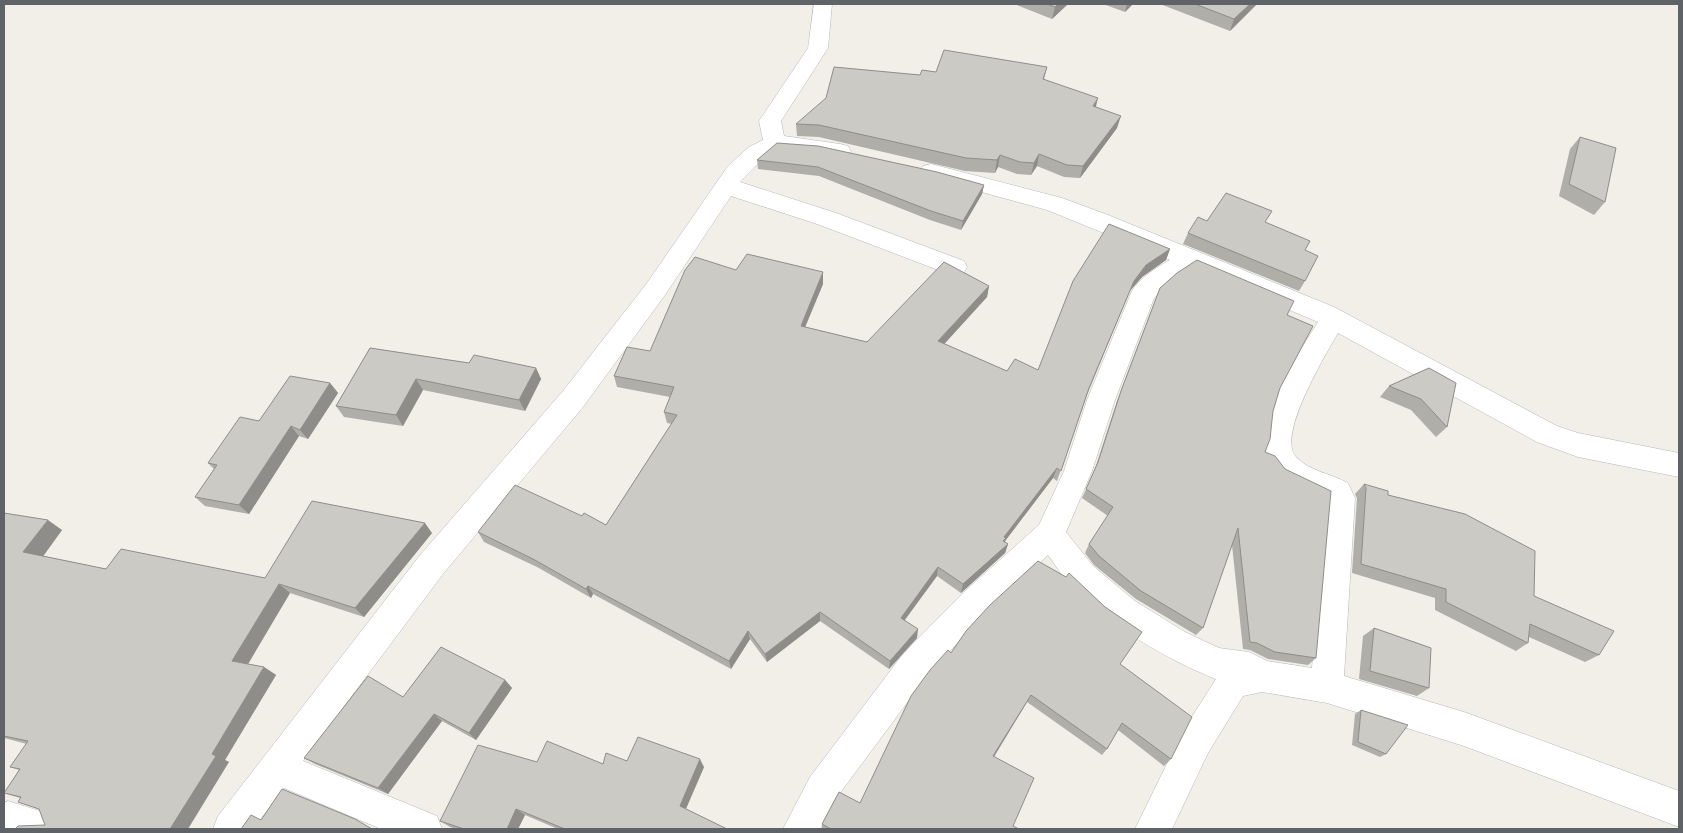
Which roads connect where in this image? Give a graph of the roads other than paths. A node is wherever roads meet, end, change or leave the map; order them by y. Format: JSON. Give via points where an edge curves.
{"nodes":[{"id":1,"x":823,"y":4,"type":"edge"},
{"id":2,"x":774,"y":143,"type":"junction"},
{"id":3,"x":858,"y":155,"type":"edge"},
{"id":4,"x":906,"y":166,"type":"edge"},
{"id":5,"x":726,"y":186,"type":"junction"},
{"id":6,"x":1190,"y":259,"type":"junction"},
{"id":7,"x":955,"y":267,"type":"edge"},
{"id":8,"x":1334,"y":318,"type":"junction"},
{"id":9,"x":1679,"y":465,"type":"edge"},
{"id":10,"x":1050,"y":534,"type":"junction"},
{"id":11,"x":1262,"y":676,"type":"junction"},
{"id":12,"x":1327,"y":686,"type":"junction"},
{"id":13,"x":277,"y":768,"type":"junction"},
{"id":14,"x":1679,"y":809,"type":"edge"},
{"id":15,"x":8,"y":820,"type":"dead end"},
{"id":16,"x":43,"y":829,"type":"edge"},
{"id":17,"x":231,"y":829,"type":"edge"},
{"id":18,"x":424,"y":829,"type":"edge"},
{"id":19,"x":801,"y":829,"type":"edge"},
{"id":20,"x":1153,"y":829,"type":"edge"}],
"edges":[{"from":1,"to":2,"type":"street","via":[[818,48],[770,121]]},
{"from":2,"to":3,"type":"street","via":[[819,146]]},
{"from":2,"to":5,"type":"street","via":[[757,152],[736,171]]},
{"from":4,"to":6,"type":"street","via":[[1054,204]]},
{"from":5,"to":7,"type":"street","via":[[828,219]]},
{"from":5,"to":13,"type":"street","via":[[656,289],[574,399],[432,564]]},
{"from":6,"to":8,"type":"street"},
{"from":6,"to":10,"type":"street","via":[[1162,276],[1143,293],[1101,400],[1078,471]]},
{"from":8,"to":9,"type":"street","via":[[1547,434],[1578,445]]},
{"from":8,"to":12,"type":"street","via":[[1304,366],[1284,410],[1278,440],[1284,465],[1333,488],[1340,498]]},
{"from":10,"to":11,"type":"street","via":[[1082,576],[1124,611],[1174,643],[1217,664],[1249,668]]},
{"from":10,"to":19,"type":"street","via":[[975,602],[915,665],[822,789]]},
{"from":11,"to":12,"type":"street"},
{"from":11,"to":20,"type":"street","via":[[1233,682],[1196,741]]},
{"from":12,"to":14,"type":"street","via":[[1464,730]]},
{"from":13,"to":17,"type":"street"},
{"from":13,"to":18,"type":"street"},
{"from":15,"to":16,"type":"street"}]}
